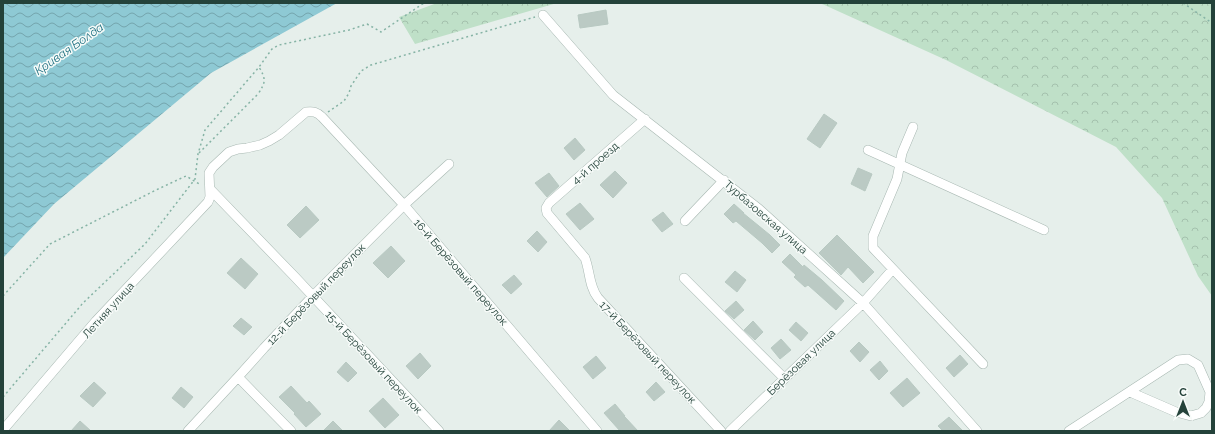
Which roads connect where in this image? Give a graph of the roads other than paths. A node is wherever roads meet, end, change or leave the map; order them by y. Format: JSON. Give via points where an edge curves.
{"nodes":[{"id":1,"x":543,"y":15,"type":"road end"},
{"id":2,"x":645,"y":120,"type":"junction"},
{"id":3,"x":913,"y":127,"type":"dead end"},
{"id":4,"x":868,"y":150,"type":"dead end"},
{"id":5,"x":449,"y":164,"type":"dead end"},
{"id":6,"x":900,"y":165,"type":"junction"},
{"id":7,"x":724,"y":180,"type":"junction"},
{"id":8,"x":210,"y":190,"type":"junction"},
{"id":9,"x":404,"y":205,"type":"junction"},
{"id":10,"x":546,"y":208,"type":"joint"},
{"id":11,"x":685,"y":222,"type":"dead end"},
{"id":12,"x":1044,"y":230,"type":"dead end"},
{"id":13,"x":893,"y":269,"type":"junction"},
{"id":14,"x":684,"y":278,"type":"dead end"},
{"id":15,"x":312,"y":297,"type":"junction"},
{"id":16,"x":863,"y":303,"type":"junction"},
{"id":17,"x":983,"y":364,"type":"dead end"},
{"id":18,"x":238,"y":377,"type":"junction"},
{"id":19,"x":784,"y":378,"type":"junction"},
{"id":20,"x":1130,"y":392,"type":"junction"},
{"id":21,"x":3,"y":430,"type":"edge"},
{"id":22,"x":188,"y":431,"type":"edge"},
{"id":23,"x":291,"y":431,"type":"edge"},
{"id":24,"x":439,"y":431,"type":"edge"},
{"id":25,"x":597,"y":431,"type":"edge"},
{"id":26,"x":721,"y":431,"type":"edge"},
{"id":27,"x":730,"y":431,"type":"edge"},
{"id":28,"x":977,"y":431,"type":"edge"},
{"id":29,"x":1069,"y":431,"type":"edge"}],
"edges":[{"from":1,"to":2,"type":"street","name":"Турбазовская улица","via":[[613,95]]},
{"from":2,"to":7,"type":"street","name":"Турбазовская улица"},
{"from":2,"to":10,"type":"street","name":"4-й проезд"},
{"from":3,"to":6,"type":"street"},
{"from":4,"to":6,"type":"street"},
{"from":5,"to":9,"type":"street","name":"12-й Берёзовый переулок"},
{"from":6,"to":12,"type":"street"},
{"from":6,"to":13,"type":"street","via":[[872,242],[873,248]]},
{"from":7,"to":11,"type":"street"},
{"from":7,"to":16,"type":"street","name":"Турбазовская улица"},
{"from":8,"to":9,"type":"street","name":"16-й Берёзовый переулок","via":[[209,173],[229,152],[269,141],[306,112],[315,112]]},
{"from":8,"to":15,"type":"street","name":"15-й Берёзовый переулок"},
{"from":8,"to":21,"type":"street","name":"Летняя улица","via":[[208,202],[96,321]]},
{"from":9,"to":15,"type":"street","name":"12-й Берёзовый переулок"},
{"from":9,"to":25,"type":"street","name":"16-й Берёзовый переулок"},
{"from":10,"to":26,"type":"street","name":"17-й Берёзовый переулок","via":[[547,213],[585,258],[592,289],[598,298]]},
{"from":13,"to":16,"type":"street","name":"Берёзовая улица"},
{"from":13,"to":17,"type":"street"},
{"from":14,"to":19,"type":"street"},
{"from":15,"to":18,"type":"street","name":"12-й Берёзовый переулок"},
{"from":15,"to":24,"type":"street","name":"15-й Берёзовый переулок"},
{"from":16,"to":19,"type":"street","name":"Берёзовая улица"},
{"from":16,"to":28,"type":"street","name":"Турбазовская улица"},
{"from":18,"to":22,"type":"street","name":"12-й Берёзовый переулок"},
{"from":18,"to":23,"type":"street"},
{"from":19,"to":27,"type":"street","name":"Берёзовая улица"},
{"from":20,"to":20,"type":"street","via":[[1178,360],[1188,359],[1198,365],[1210,392],[1206,408],[1192,416],[1176,412]]},
{"from":20,"to":29,"type":"street"}]}
